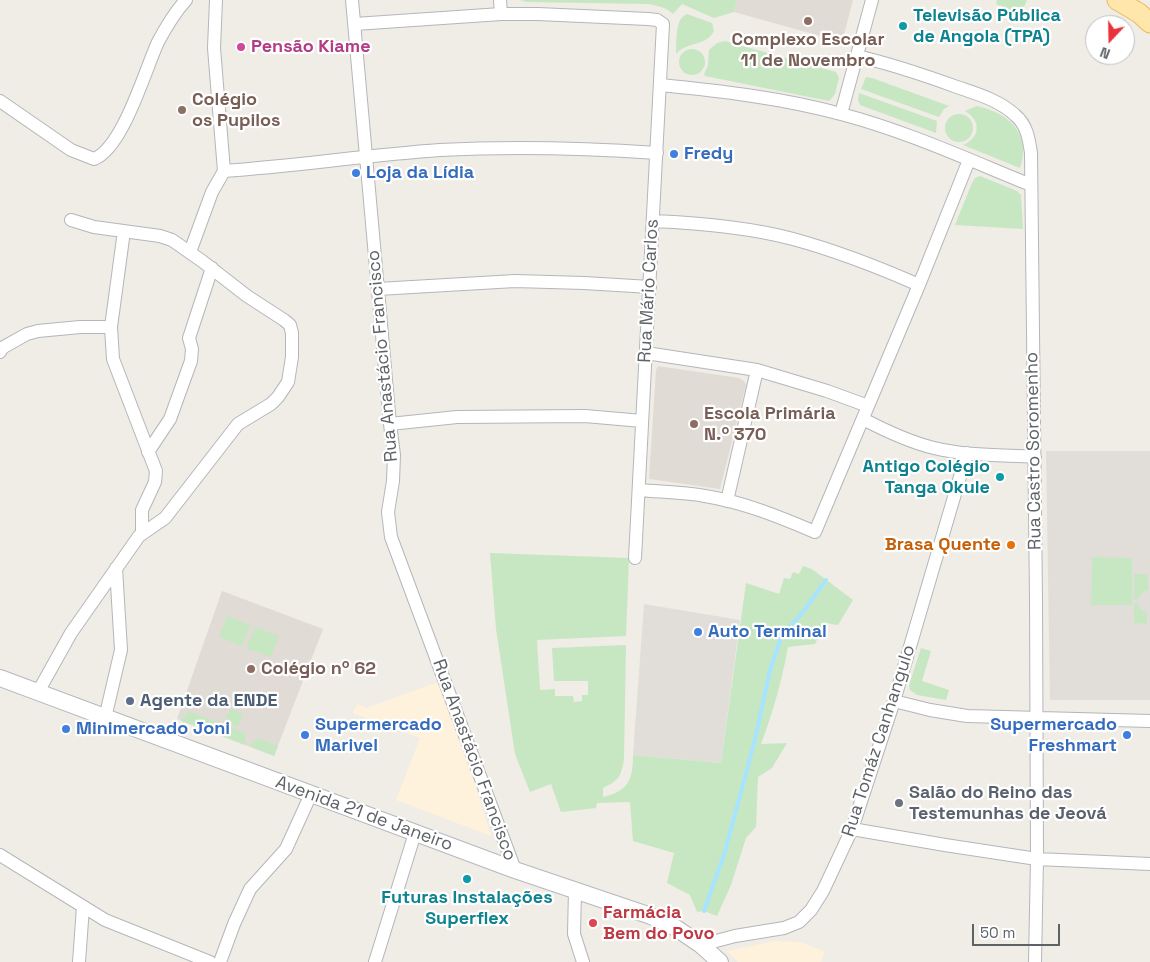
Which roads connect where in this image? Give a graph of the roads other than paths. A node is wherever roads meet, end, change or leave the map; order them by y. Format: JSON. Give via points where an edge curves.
{"nodes":[{"id":1,"x":186,"y":0,"type":"edge"},
{"id":2,"x":216,"y":0,"type":"edge"},
{"id":3,"x":352,"y":0,"type":"edge"},
{"id":4,"x":500,"y":0,"type":"edge"},
{"id":5,"x":872,"y":0,"type":"edge"},
{"id":6,"x":1117,"y":0,"type":"edge"},
{"id":7,"x":501,"y":14,"type":"junction"},
{"id":8,"x":1150,"y":23,"type":"edge"},
{"id":9,"x":355,"y":24,"type":"junction"},
{"id":10,"x":857,"y":56,"type":"junction"},
{"id":11,"x":661,"y":85,"type":"junction"},
{"id":12,"x":0,"y":101,"type":"edge"},
{"id":13,"x":841,"y":114,"type":"junction"},
{"id":14,"x":657,"y":153,"type":"junction"},
{"id":15,"x":367,"y":156,"type":"junction"},
{"id":16,"x":969,"y":160,"type":"junction"},
{"id":17,"x":224,"y":171,"type":"junction"},
{"id":18,"x":1030,"y":185,"type":"junction"},
{"id":19,"x":71,"y":220,"type":"dead end"},
{"id":20,"x":653,"y":221,"type":"junction"},
{"id":21,"x":124,"y":232,"type":"junction"},
{"id":22,"x":190,"y":252,"type":"junction"},
{"id":23,"x":212,"y":268,"type":"junction"},
{"id":24,"x":919,"y":285,"type":"junction"},
{"id":25,"x":650,"y":287,"type":"junction"},
{"id":26,"x":378,"y":289,"type":"junction"},
{"id":27,"x":111,"y":327,"type":"junction"},
{"id":28,"x":1,"y":348,"type":"edge"},
{"id":29,"x":646,"y":353,"type":"junction"},
{"id":30,"x":757,"y":370,"type":"junction"},
{"id":31,"x":868,"y":406,"type":"junction"},
{"id":32,"x":863,"y":419,"type":"junction"},
{"id":33,"x":642,"y":421,"type":"junction"},
{"id":34,"x":390,"y":424,"type":"junction"},
{"id":35,"x":148,"y":452,"type":"junction"},
{"id":36,"x":967,"y":453,"type":"junction"},
{"id":37,"x":1035,"y":457,"type":"junction"},
{"id":38,"x":639,"y":490,"type":"junction"},
{"id":39,"x":727,"y":500,"type":"junction"},
{"id":40,"x":142,"y":534,"type":"junction"},
{"id":41,"x":635,"y":558,"type":"dead end"},
{"id":42,"x":116,"y":568,"type":"junction"},
{"id":43,"x":0,"y":678,"type":"edge"},
{"id":44,"x":38,"y":692,"type":"junction"},
{"id":45,"x":894,"y":701,"type":"junction"},
{"id":46,"x":105,"y":718,"type":"junction"},
{"id":47,"x":1036,"y":719,"type":"junction"},
{"id":48,"x":1150,"y":720,"type":"edge"},
{"id":49,"x":311,"y":794,"type":"junction"},
{"id":50,"x":852,"y":829,"type":"junction"},
{"id":51,"x":416,"y":834,"type":"junction"},
{"id":52,"x":0,"y":855,"type":"edge"},
{"id":53,"x":1037,"y":859,"type":"junction"},
{"id":54,"x":1150,"y":864,"type":"edge"},
{"id":55,"x":515,"y":870,"type":"junction"},
{"id":56,"x":575,"y":892,"type":"junction"},
{"id":57,"x":83,"y":907,"type":"junction"},
{"id":58,"x":701,"y":945,"type":"junction"},
{"id":59,"x":79,"y":962,"type":"edge"},
{"id":60,"x":210,"y":962,"type":"edge"},
{"id":61,"x":220,"y":962,"type":"edge"},
{"id":62,"x":375,"y":962,"type":"edge"},
{"id":63,"x":583,"y":962,"type":"edge"},
{"id":64,"x":720,"y":962,"type":"edge"},
{"id":65,"x":1035,"y":962,"type":"edge"}],
"edges":[{"from":1,"to":12,"type":"street","via":[[159,41],[124,124],[102,156],[94,159],[71,150]]},
{"from":2,"to":17,"type":"street","via":[[214,48]]},
{"from":3,"to":9,"type":"street","name":"Rua Anastácio Francisco"},
{"from":4,"to":7,"type":"street"},
{"from":5,"to":10,"type":"street"},
{"from":6,"to":8,"type":"main road"},
{"from":7,"to":9,"type":"street"},
{"from":7,"to":11,"type":"street","name":"Rua Mário Carlos","via":[[658,20],[663,24]]},
{"from":9,"to":15,"type":"street","name":"Rua Anastácio Francisco"},
{"from":10,"to":13,"type":"street"},
{"from":10,"to":18,"type":"street","name":"Rua Castro Soromenho","via":[[919,74],[1000,104],[1025,127],[1029,138]]},
{"from":11,"to":13,"type":"street","via":[[765,98]]},
{"from":11,"to":14,"type":"street","name":"Rua Mário Carlos"},
{"from":13,"to":16,"type":"street"},
{"from":14,"to":15,"type":"street","via":[[515,148]]},
{"from":14,"to":20,"type":"street","name":"Rua Mário Carlos"},
{"from":15,"to":17,"type":"street"},
{"from":15,"to":26,"type":"street","name":"Rua Anastácio Francisco"},
{"from":16,"to":18,"type":"street"},
{"from":16,"to":24,"type":"street"},
{"from":17,"to":22,"type":"street","via":[[212,192]]},
{"from":18,"to":37,"type":"street","name":"Rua Castro Soromenho"},
{"from":19,"to":21,"type":"street"},
{"from":20,"to":24,"type":"street","via":[[697,223],[792,239],[838,252]]},
{"from":20,"to":25,"type":"street","name":"Rua Mário Carlos"},
{"from":21,"to":22,"type":"street","via":[[160,236]]},
{"from":21,"to":27,"type":"street"},
{"from":22,"to":23,"type":"street"},
{"from":23,"to":35,"type":"street","via":[[188,338],[192,362],[170,419]]},
{"from":23,"to":40,"type":"street","via":[[290,326],[292,358],[288,382],[271,404],[238,424],[165,518]]},
{"from":24,"to":31,"type":"street"},
{"from":25,"to":26,"type":"street","via":[[515,281]]},
{"from":25,"to":29,"type":"street","name":"Rua Mário Carlos"},
{"from":26,"to":34,"type":"street","name":"Rua Anastácio Francisco"},
{"from":27,"to":28,"type":"street","via":[[38,331]]},
{"from":27,"to":35,"type":"street","via":[[113,360]]},
{"from":29,"to":30,"type":"street"},
{"from":29,"to":33,"type":"street","name":"Rua Mário Carlos"},
{"from":30,"to":31,"type":"street","via":[[827,390]]},
{"from":30,"to":39,"type":"street"},
{"from":31,"to":32,"type":"street"},
{"from":32,"to":36,"type":"street","via":[[894,435],[935,448]]},
{"from":32,"to":39,"type":"street","via":[[815,532]]},
{"from":33,"to":34,"type":"street","via":[[585,416],[514,416],[457,417]]},
{"from":33,"to":38,"type":"street","name":"Rua Mário Carlos"},
{"from":34,"to":55,"type":"street","name":"Rua Anastácio Francisco","via":[[394,455],[388,512],[391,537]]},
{"from":35,"to":40,"type":"street","via":[[156,471],[155,482],[142,510]]},
{"from":36,"to":37,"type":"street"},
{"from":36,"to":45,"type":"street","name":"Rua Tomáz Canhangulo"},
{"from":37,"to":47,"type":"street","name":"Rua Castro Soromenho"},
{"from":38,"to":39,"type":"street"},
{"from":38,"to":41,"type":"street","name":"Rua Mário Carlos"},
{"from":40,"to":42,"type":"street"},
{"from":42,"to":44,"type":"street"},
{"from":42,"to":46,"type":"street","via":[[121,650]]},
{"from":43,"to":44,"type":"main road","name":"Avenida 21 de Janeiro"},
{"from":44,"to":46,"type":"main road","name":"Avenida 21 de Janeiro"},
{"from":45,"to":47,"type":"street","via":[[966,716]]},
{"from":45,"to":50,"type":"street","name":"Rua Tomáz Canhangulo"},
{"from":46,"to":49,"type":"main road","name":"Avenida 21 de Janeiro"},
{"from":47,"to":48,"type":"street"},
{"from":47,"to":53,"type":"street","name":"Rua Castro Soromenho"},
{"from":49,"to":51,"type":"main road","name":"Avenida 21 de Janeiro"},
{"from":49,"to":61,"type":"street","via":[[286,848],[250,889]]},
{"from":50,"to":53,"type":"street"},
{"from":50,"to":58,"type":"street","name":"Rua Tomáz Canhangulo","via":[[823,891],[799,922]]},
{"from":51,"to":55,"type":"main road","name":"Avenida 21 de Janeiro"},
{"from":51,"to":62,"type":"street"},
{"from":52,"to":57,"type":"street"},
{"from":53,"to":54,"type":"street"},
{"from":53,"to":65,"type":"street","name":"Rua Castro Soromenho"},
{"from":55,"to":56,"type":"main road","name":"Avenida 21 de Janeiro"},
{"from":56,"to":58,"type":"main road","name":"Avenida 21 de Janeiro","via":[[652,916]]},
{"from":56,"to":63,"type":"street","via":[[574,934]]},
{"from":57,"to":59,"type":"street"},
{"from":57,"to":60,"type":"street","via":[[105,920]]},
{"from":58,"to":64,"type":"main road","name":"Avenida 21 de Janeiro"}]}
